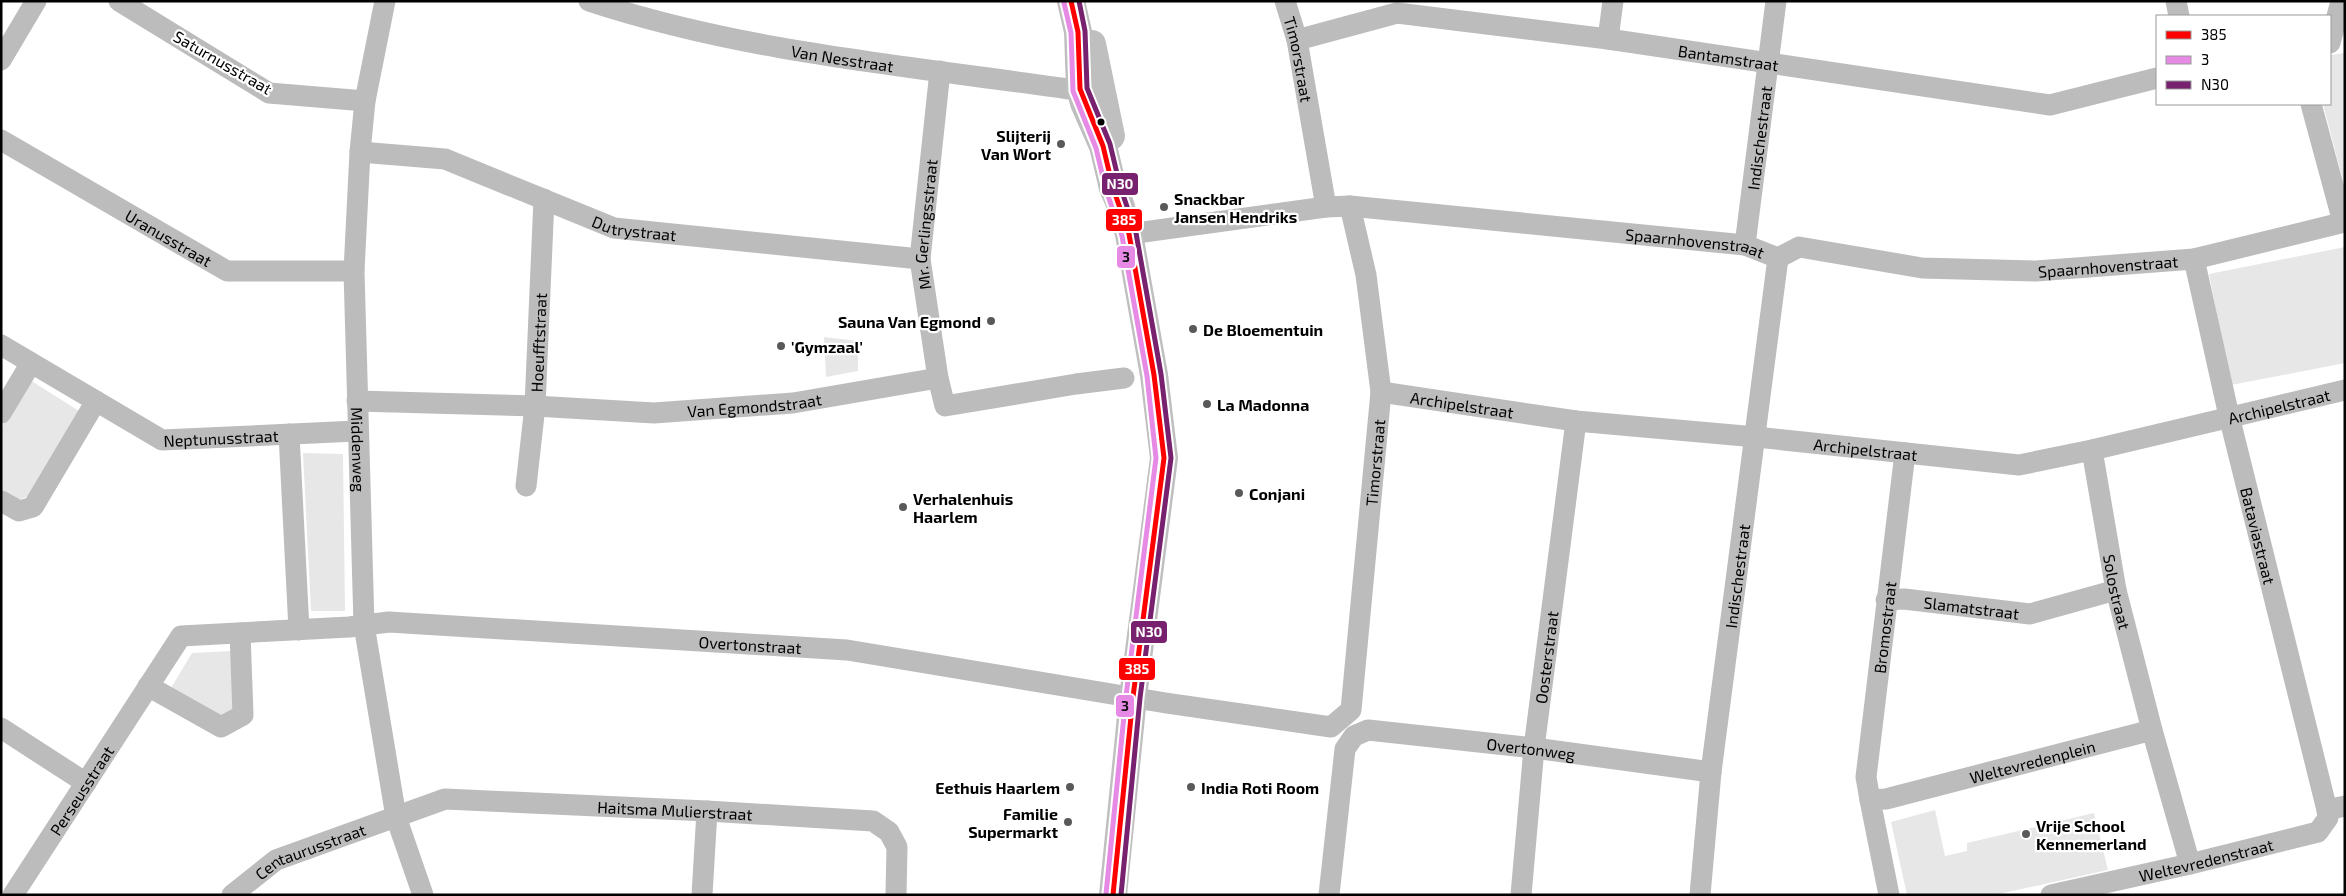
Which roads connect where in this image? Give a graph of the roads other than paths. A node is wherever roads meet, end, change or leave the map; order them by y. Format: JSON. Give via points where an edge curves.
{"nodes":[{"id":1,"x":36,"y":1,"type":"edge"},
{"id":2,"x":119,"y":1,"type":"edge"},
{"id":3,"x":385,"y":1,"type":"edge"},
{"id":4,"x":589,"y":1,"type":"edge"},
{"id":5,"x":1071,"y":1,"type":"edge"},
{"id":6,"x":1082,"y":1,"type":"edge"},
{"id":7,"x":1285,"y":1,"type":"edge"},
{"id":8,"x":1613,"y":1,"type":"edge"},
{"id":9,"x":1776,"y":1,"type":"edge"},
{"id":10,"x":2176,"y":1,"type":"edge"},
{"id":11,"x":2341,"y":1,"type":"edge"},
{"id":12,"x":2179,"y":15,"type":"edge"},
{"id":13,"x":2331,"y":38,"type":"edge"},
{"id":14,"x":1608,"y":39,"type":"junction"},
{"id":15,"x":1297,"y":40,"type":"junction"},
{"id":16,"x":1,"y":60,"type":"edge"},
{"id":17,"x":1767,"y":61,"type":"junction"},
{"id":18,"x":940,"y":71,"type":"junction"},
{"id":19,"x":2156,"y":78,"type":"edge"},
{"id":20,"x":1091,"y":89,"type":"junction"},
{"id":21,"x":365,"y":102,"type":"junction"},
{"id":22,"x":2311,"y":105,"type":"edge"},
{"id":23,"x":1,"y":140,"type":"edge"},
{"id":24,"x":360,"y":152,"type":"junction"},
{"id":25,"x":544,"y":199,"type":"junction"},
{"id":26,"x":1350,"y":206,"type":"junction"},
{"id":27,"x":1326,"y":207,"type":"junction"},
{"id":28,"x":2344,"y":222,"type":"edge"},
{"id":29,"x":1129,"y":234,"type":"junction"},
{"id":30,"x":1745,"y":245,"type":"junction"},
{"id":31,"x":1778,"y":258,"type":"junction"},
{"id":32,"x":2194,"y":259,"type":"junction"},
{"id":33,"x":920,"y":260,"type":"junction"},
{"id":34,"x":354,"y":271,"type":"junction"},
{"id":35,"x":1,"y":345,"type":"edge"},
{"id":36,"x":31,"y":363,"type":"junction"},
{"id":37,"x":938,"y":378,"type":"junction"},
{"id":38,"x":1124,"y":378,"type":"dead end"},
{"id":39,"x":2345,"y":390,"type":"edge"},
{"id":40,"x":1381,"y":392,"type":"junction"},
{"id":41,"x":96,"y":401,"type":"junction"},
{"id":42,"x":356,"y":401,"type":"junction"},
{"id":43,"x":534,"y":406,"type":"junction"},
{"id":44,"x":1,"y":413,"type":"edge"},
{"id":45,"x":2229,"y":416,"type":"junction"},
{"id":46,"x":1576,"y":421,"type":"junction"},
{"id":47,"x":358,"y":431,"type":"junction"},
{"id":48,"x":289,"y":434,"type":"junction"},
{"id":49,"x":1756,"y":437,"type":"junction"},
{"id":50,"x":2092,"y":450,"type":"junction"},
{"id":51,"x":1905,"y":454,"type":"junction"},
{"id":52,"x":526,"y":486,"type":"dead end"},
{"id":53,"x":1,"y":501,"type":"edge"},
{"id":54,"x":2116,"y":590,"type":"junction"},
{"id":55,"x":1886,"y":600,"type":"junction"},
{"id":56,"x":364,"y":625,"type":"junction"},
{"id":57,"x":299,"y":630,"type":"junction"},
{"id":58,"x":240,"y":633,"type":"junction"},
{"id":59,"x":148,"y":686,"type":"junction"},
{"id":60,"x":1133,"y":697,"type":"junction"},
{"id":61,"x":1,"y":728,"type":"edge"},
{"id":62,"x":2152,"y":730,"type":"junction"},
{"id":63,"x":1534,"y":748,"type":"junction"},
{"id":64,"x":1711,"y":772,"type":"junction"},
{"id":65,"x":86,"y":783,"type":"junction"},
{"id":66,"x":1870,"y":800,"type":"junction"},
{"id":67,"x":2336,"y":808,"type":"edge"},
{"id":68,"x":707,"y":810,"type":"junction"},
{"id":69,"x":396,"y":817,"type":"junction"},
{"id":70,"x":2190,"y":864,"type":"junction"},
{"id":71,"x":2108,"y":889,"type":"edge"},
{"id":72,"x":13,"y":895,"type":"edge"},
{"id":73,"x":232,"y":895,"type":"edge"},
{"id":74,"x":422,"y":895,"type":"edge"},
{"id":75,"x":702,"y":895,"type":"edge"},
{"id":76,"x":896,"y":895,"type":"edge"},
{"id":77,"x":1113,"y":895,"type":"edge"},
{"id":78,"x":1329,"y":895,"type":"edge"},
{"id":79,"x":1521,"y":895,"type":"edge"},
{"id":80,"x":1700,"y":895,"type":"edge"},
{"id":81,"x":1889,"y":895,"type":"edge"},
{"id":82,"x":2051,"y":895,"type":"edge"}],
"edges":[{"from":1,"to":16,"type":"street"},
{"from":2,"to":21,"type":"street","name":"Saturnusstraat","via":[[270,93]]},
{"from":3,"to":21,"type":"street","name":"Middenweg"},
{"from":4,"to":18,"type":"street","name":"Van Nesstraat","via":[[697,32],[763,46]]},
{"from":5,"to":20,"type":"main road"},
{"from":6,"to":20,"type":"main road"},
{"from":7,"to":15,"type":"street","name":"Timorstraat"},
{"from":8,"to":14,"type":"street"},
{"from":9,"to":17,"type":"street","name":"Indischestraat"},
{"from":10,"to":12,"type":"street"},
{"from":11,"to":13,"type":"street"},
{"from":14,"to":15,"type":"street","name":"Bantamstraat","via":[[1397,13]]},
{"from":14,"to":17,"type":"street","name":"Bantamstraat"},
{"from":15,"to":27,"type":"street","name":"Timorstraat"},
{"from":17,"to":19,"type":"street","name":"Bantamstraat","via":[[2050,105]]},
{"from":17,"to":30,"type":"street","name":"Indischestraat"},
{"from":18,"to":20,"type":"street","name":"Van Nesstraat"},
{"from":18,"to":33,"type":"street","name":"Mr. Gerlingsstraat"},
{"from":20,"to":29,"type":"main road","via":[[1084,103],[1103,146],[1112,188]]},
{"from":21,"to":24,"type":"street","name":"Middenweg"},
{"from":22,"to":28,"type":"street"},
{"from":23,"to":34,"type":"street","name":"Uranusstraat","via":[[227,271]]},
{"from":24,"to":25,"type":"street","name":"Dutrystraat","via":[[445,159]]},
{"from":24,"to":34,"type":"street","name":"Middenweg"},
{"from":25,"to":33,"type":"street","name":"Dutrystraat","via":[[614,228]]},
{"from":25,"to":43,"type":"street","name":"Hoeufftstraat"},
{"from":26,"to":27,"type":"street","name":"Spaarnhovenstraat"},
{"from":26,"to":30,"type":"street","name":"Spaarnhovenstraat"},
{"from":26,"to":40,"type":"street","name":"Timorstraat","via":[[1366,275]]},
{"from":27,"to":29,"type":"street","name":"Spaarnhovenstraat"},
{"from":28,"to":32,"type":"street","name":"Spaarnhovenstraat"},
{"from":29,"to":60,"type":"main road","via":[[1154,375],[1164,458]]},
{"from":30,"to":31,"type":"street","name":"Spaarnhovenstraat"},
{"from":31,"to":32,"type":"street","name":"Spaarnhovenstraat","via":[[1800,247],[1922,268],[2036,271]]},
{"from":31,"to":49,"type":"street","name":"Indischestraat"},
{"from":32,"to":45,"type":"street","name":"Bataviastraat"},
{"from":33,"to":37,"type":"street","name":"Mr. Gerlingsstraat"},
{"from":34,"to":42,"type":"street","name":"Middenweg"},
{"from":35,"to":36,"type":"street","name":"Neptunusstraat"},
{"from":36,"to":41,"type":"street","name":"Neptunusstraat"},
{"from":36,"to":44,"type":"street"},
{"from":37,"to":38,"type":"street","via":[[945,406]]},
{"from":37,"to":43,"type":"street","name":"Van Egmondstraat","via":[[793,403],[654,414]]},
{"from":39,"to":45,"type":"street","name":"Archipelstraat"},
{"from":40,"to":46,"type":"street","name":"Archipelstraat"},
{"from":40,"to":60,"type":"street","name":"Timorstraat","via":[[1351,710],[1331,727]]},
{"from":41,"to":48,"type":"street","name":"Neptunusstraat","via":[[162,440]]},
{"from":41,"to":53,"type":"street","via":[[33,507],[19,511]]},
{"from":42,"to":43,"type":"street","name":"Van Egmondstraat"},
{"from":42,"to":47,"type":"street","name":"Middenweg"},
{"from":43,"to":52,"type":"street","name":"Hoeufftstraat"},
{"from":45,"to":50,"type":"street","name":"Archipelstraat"},
{"from":45,"to":67,"type":"street","name":"Bataviastraat"},
{"from":46,"to":49,"type":"street","name":"Archipelstraat"},
{"from":46,"to":63,"type":"street","name":"Oosterstraat"},
{"from":47,"to":48,"type":"street","name":"Neptunusstraat"},
{"from":47,"to":56,"type":"street","name":"Middenweg"},
{"from":48,"to":57,"type":"street"},
{"from":49,"to":51,"type":"street","name":"Archipelstraat"},
{"from":49,"to":64,"type":"street","name":"Indischestraat"},
{"from":50,"to":51,"type":"street","name":"Archipelstraat","via":[[2019,465]]},
{"from":50,"to":54,"type":"street","name":"Solostraat"},
{"from":51,"to":55,"type":"street","name":"Bromostraat"},
{"from":54,"to":55,"type":"street","name":"Slamatstraat","via":[[2030,614],[1904,599]]},
{"from":54,"to":62,"type":"street","name":"Solostraat"},
{"from":55,"to":66,"type":"street","name":"Bromostraat","via":[[1866,777]]},
{"from":56,"to":57,"type":"street","name":"Perseusstraat"},
{"from":56,"to":60,"type":"street","name":"Overtonstraat","via":[[389,622],[847,650]]},
{"from":56,"to":69,"type":"street","name":"Middenweg"},
{"from":57,"to":58,"type":"street","name":"Perseusstraat"},
{"from":58,"to":59,"type":"street","name":"Perseusstraat","via":[[181,636]]},
{"from":58,"to":59,"type":"street","via":[[243,715],[222,727]]},
{"from":59,"to":65,"type":"street","name":"Perseusstraat"},
{"from":60,"to":77,"type":"main road"},
{"from":61,"to":65,"type":"street"},
{"from":62,"to":66,"type":"street","name":"Weltevredenplein","via":[[1886,799]]},
{"from":62,"to":70,"type":"street"},
{"from":63,"to":64,"type":"street","name":"Overtonweg"},
{"from":63,"to":78,"type":"street","name":"Overtonweg","via":[[1368,730],[1354,736],[1345,748]]},
{"from":63,"to":79,"type":"street","name":"Oosterstraat"},
{"from":64,"to":80,"type":"street","name":"Indischestraat"},
{"from":65,"to":72,"type":"street","name":"Perseusstraat"},
{"from":66,"to":81,"type":"street"},
{"from":67,"to":70,"type":"street","name":"Weltevredenstraat","via":[[2318,832]]},
{"from":68,"to":69,"type":"street","name":"Haitsma Mulierstraat","via":[[445,799]]},
{"from":68,"to":75,"type":"street"},
{"from":68,"to":76,"type":"street","name":"Haitsma Mulierstraat","via":[[873,821],[889,832],[897,847]]},
{"from":69,"to":73,"type":"street","name":"Centaurusstraat","via":[[276,860]]},
{"from":69,"to":74,"type":"street","name":"Middenweg"},
{"from":70,"to":71,"type":"street","name":"Weltevredenstraat"},
{"from":71,"to":82,"type":"street","name":"Weltevredenstraat"}]}
